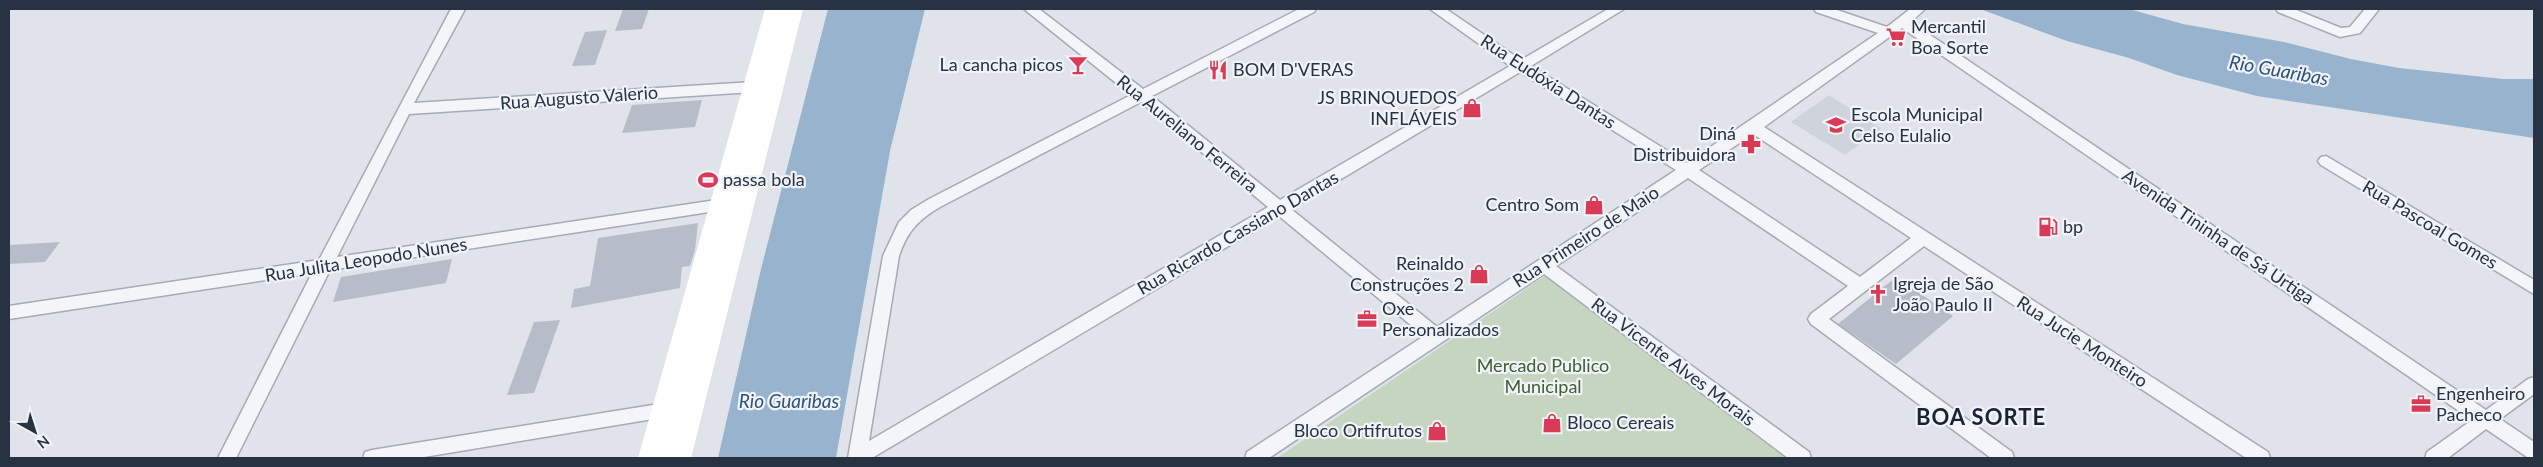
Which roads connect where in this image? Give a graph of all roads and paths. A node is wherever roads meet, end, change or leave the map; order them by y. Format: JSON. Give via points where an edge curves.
{"nodes":[{"id":1,"x":458,"y":9,"type":"edge"},
{"id":2,"x":775,"y":9,"type":"edge"},
{"id":3,"x":793,"y":9,"type":"edge"},
{"id":4,"x":1031,"y":9,"type":"edge"},
{"id":5,"x":1437,"y":9,"type":"edge"},
{"id":6,"x":1617,"y":9,"type":"edge"},
{"id":7,"x":1821,"y":9,"type":"edge"},
{"id":8,"x":2283,"y":9,"type":"edge"},
{"id":9,"x":2372,"y":9,"type":"edge"},
{"id":10,"x":1301,"y":10,"type":"edge"},
{"id":11,"x":1912,"y":14,"type":"edge"},
{"id":12,"x":1889,"y":32,"type":"junction"},
{"id":13,"x":1520,"y":66,"type":"junction"},
{"id":14,"x":754,"y":87,"type":"junction"},
{"id":15,"x":1141,"y":95,"type":"junction"},
{"id":16,"x":404,"y":109,"type":"junction"},
{"id":17,"x":1753,"y":127,"type":"junction"},
{"id":18,"x":2326,"y":161,"type":"dead end"},
{"id":19,"x":1687,"y":170,"type":"junction"},
{"id":20,"x":946,"y":197,"type":"joint"},
{"id":21,"x":723,"y":205,"type":"junction"},
{"id":22,"x":1279,"y":210,"type":"junction"},
{"id":23,"x":1923,"y":238,"type":"junction"},
{"id":24,"x":1544,"y":265,"type":"junction"},
{"id":25,"x":325,"y":266,"type":"junction"},
{"id":26,"x":1860,"y":286,"type":"junction"},
{"id":27,"x":2534,"y":288,"type":"edge"},
{"id":28,"x":9,"y":314,"type":"edge"},
{"id":29,"x":1436,"y":336,"type":"junction"},
{"id":30,"x":2534,"y":384,"type":"edge"},
{"id":31,"x":665,"y":410,"type":"junction"},
{"id":32,"x":2486,"y":420,"type":"junction"},
{"id":33,"x":2534,"y":452,"type":"edge"},
{"id":34,"x":858,"y":457,"type":"edge"},
{"id":35,"x":227,"y":458,"type":"edge"},
{"id":36,"x":372,"y":458,"type":"edge"},
{"id":37,"x":652,"y":458,"type":"edge"},
{"id":38,"x":677,"y":458,"type":"edge"},
{"id":39,"x":1254,"y":458,"type":"edge"},
{"id":40,"x":1802,"y":458,"type":"edge"},
{"id":41,"x":2006,"y":458,"type":"edge"},
{"id":42,"x":2261,"y":458,"type":"edge"},
{"id":43,"x":2434,"y":458,"type":"edge"}],
"edges":[{"from":1,"to":16,"type":"street"},
{"from":2,"to":14,"type":"main road"},
{"from":3,"to":38,"type":"main road"},
{"from":4,"to":15,"type":"street","name":"Rua Aureliano Ferreira"},
{"from":5,"to":13,"type":"street","name":"Rua Eudóxia Dantas"},
{"from":6,"to":13,"type":"street","name":"Rua Ricardo Cassiano Dantas"},
{"from":7,"to":12,"type":"street"},
{"from":8,"to":9,"type":"street","via":[[2340,33],[2355,30]]},
{"from":10,"to":15,"type":"street"},
{"from":11,"to":12,"type":"street","name":"Rua Primeiro de Maio"},
{"from":11,"to":32,"type":"street","name":"Avenida Tininha de Sá Urtiga"},
{"from":12,"to":17,"type":"street","name":"Rua Primeiro de Maio"},
{"from":13,"to":19,"type":"street","name":"Rua Eudóxia Dantas"},
{"from":13,"to":22,"type":"street","name":"Rua Ricardo Cassiano Dantas"},
{"from":14,"to":16,"type":"street","name":"Rua Augusto Valerio"},
{"from":14,"to":21,"type":"main road"},
{"from":15,"to":20,"type":"street"},
{"from":15,"to":22,"type":"street","name":"Rua Aureliano Ferreira"},
{"from":16,"to":25,"type":"street"},
{"from":17,"to":19,"type":"street","name":"Rua Primeiro de Maio"},
{"from":17,"to":23,"type":"street","name":"Rua Jucie Monteiro"},
{"from":18,"to":27,"type":"street","name":"Rua Pascoal Gomes"},
{"from":19,"to":24,"type":"street","name":"Rua Primeiro de Maio"},
{"from":19,"to":26,"type":"street","name":"Rua Eudóxia Dantas"},
{"from":20,"to":34,"type":"street","via":[[908,220],[896,238]]},
{"from":21,"to":25,"type":"street","name":"Rua Julita Leopodo Nunes"},
{"from":21,"to":31,"type":"main road"},
{"from":22,"to":29,"type":"street","name":"Rua Aureliano Ferreira"},
{"from":22,"to":34,"type":"street","name":"Rua Ricardo Cassiano Dantas"},
{"from":23,"to":26,"type":"street"},
{"from":23,"to":42,"type":"street","name":"Rua Jucie Monteiro"},
{"from":24,"to":29,"type":"street","name":"Rua Primeiro de Maio"},
{"from":24,"to":40,"type":"street","name":"Rua Vicente Alves Morais"},
{"from":25,"to":28,"type":"street","name":"Rua Julita Leopodo Nunes"},
{"from":25,"to":35,"type":"street"},
{"from":26,"to":41,"type":"street","via":[[1817,319]]},
{"from":29,"to":39,"type":"street","name":"Rua Primeiro de Maio"},
{"from":30,"to":32,"type":"street"},
{"from":31,"to":36,"type":"street"},
{"from":31,"to":37,"type":"main road"},
{"from":32,"to":33,"type":"street","name":"Avenida Tininha de Sá Urtiga"},
{"from":32,"to":43,"type":"street"}]}
